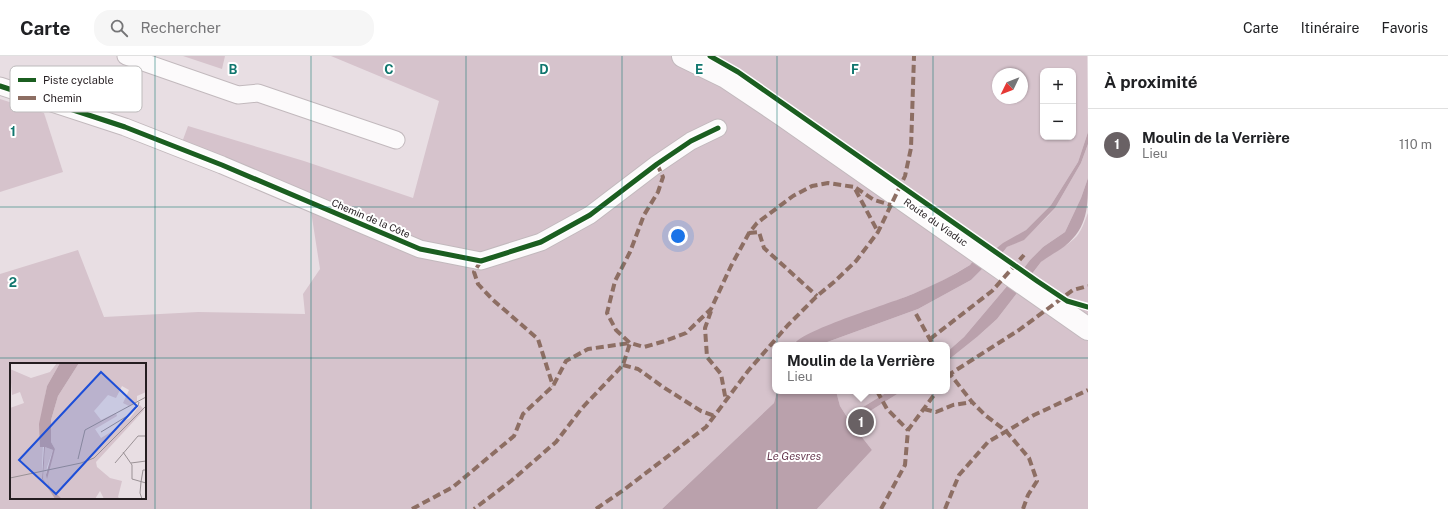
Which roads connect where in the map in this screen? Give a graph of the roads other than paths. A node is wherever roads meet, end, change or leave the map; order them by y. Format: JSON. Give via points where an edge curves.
{"nodes":[{"id":1,"x":126,"y":56,"type":"edge"},
{"id":2,"x":683,"y":56,"type":"edge"},
{"id":3,"x":0,"y":86,"type":"edge"},
{"id":4,"x":10,"y":89,"type":"edge"},
{"id":5,"x":79,"y":112,"type":"edge"},
{"id":6,"x":718,"y":128,"type":"dead end"},
{"id":7,"x":396,"y":140,"type":"dead end"},
{"id":8,"x":1088,"y":329,"type":"edge"}],
"edges":[{"from":1,"to":7,"type":"street","via":[[238,94],[258,93]]},
{"from":2,"to":8,"type":"street","name":"Route du Viaduc","via":[[726,77],[784,116]]},
{"from":3,"to":4,"type":"street","name":"Chemin de la Côte"},
{"from":5,"to":6,"type":"street","name":"Chemin de la Côte","via":[[222,165],[420,249],[482,261],[542,242],[590,216],[691,140]]}]}
